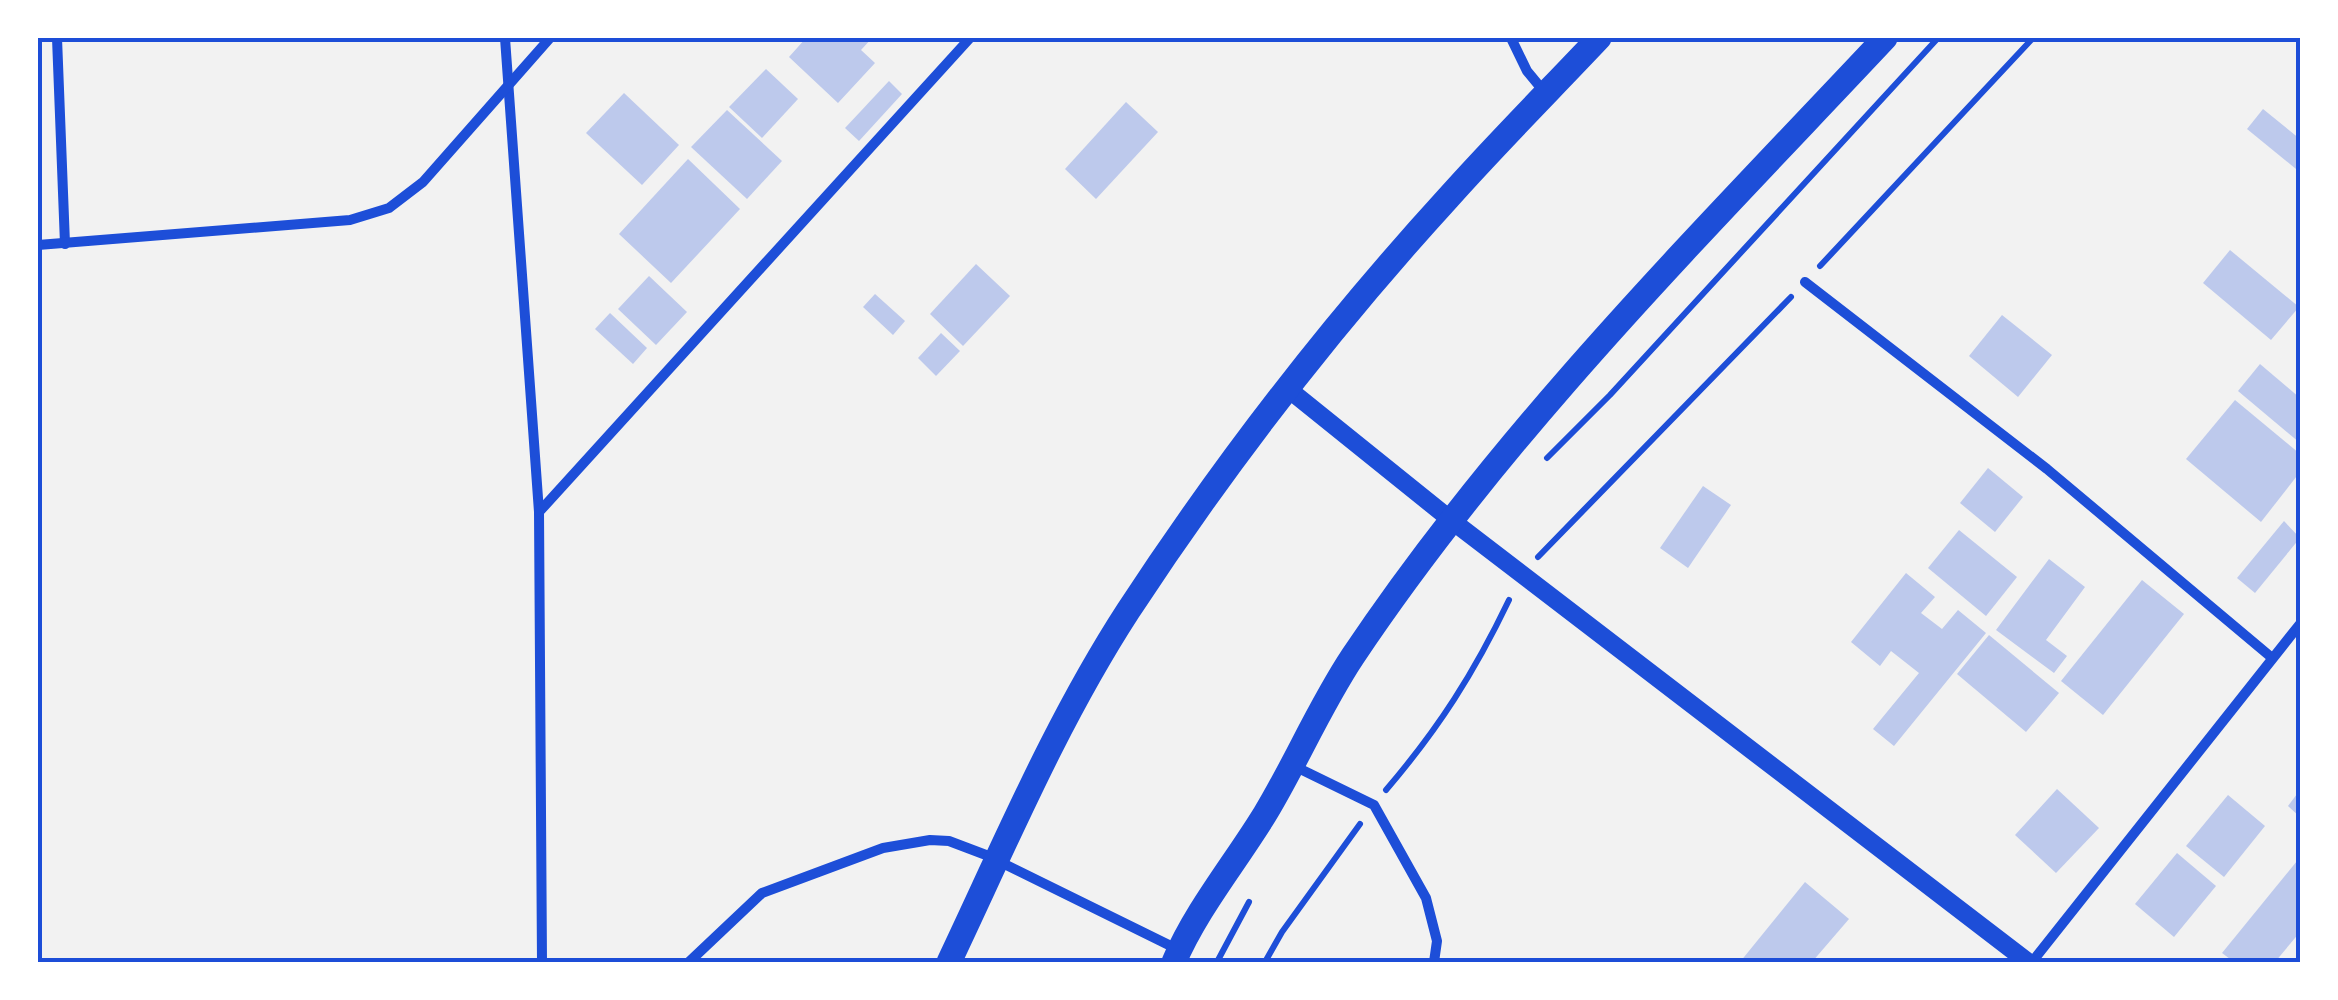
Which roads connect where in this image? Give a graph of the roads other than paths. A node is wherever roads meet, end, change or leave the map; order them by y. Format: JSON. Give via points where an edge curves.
{"nodes":[{"id":1,"x":57,"y":38,"type":"edge"},
{"id":2,"x":504,"y":38,"type":"edge"},
{"id":3,"x":550,"y":38,"type":"edge"},
{"id":4,"x":970,"y":38,"type":"edge"},
{"id":5,"x":1511,"y":38,"type":"edge"},
{"id":6,"x":1599,"y":38,"type":"edge"},
{"id":7,"x":1885,"y":38,"type":"edge"},
{"id":8,"x":507,"y":87,"type":"junction"},
{"id":9,"x":1547,"y":94,"type":"junction"},
{"id":10,"x":65,"y":244,"type":"junction"},
{"id":11,"x":38,"y":245,"type":"edge"},
{"id":12,"x":1805,"y":282,"type":"road end"},
{"id":13,"x":1287,"y":388,"type":"junction"},
{"id":14,"x":539,"y":512,"type":"junction"},
{"id":15,"x":1451,"y":520,"type":"junction"},
{"id":16,"x":2300,"y":624,"type":"edge"},
{"id":17,"x":2272,"y":656,"type":"junction"},
{"id":18,"x":1290,"y":764,"type":"junction"},
{"id":19,"x":997,"y":860,"type":"junction"},
{"id":20,"x":1176,"y":956,"type":"edge"},
{"id":21,"x":542,"y":962,"type":"edge"},
{"id":22,"x":689,"y":962,"type":"edge"},
{"id":23,"x":949,"y":962,"type":"edge"},
{"id":24,"x":1434,"y":962,"type":"edge"},
{"id":25,"x":2030,"y":962,"type":"edge"}],
"edges":[{"from":1,"to":10,"type":"street"},
{"from":2,"to":8,"type":"street"},
{"from":3,"to":8,"type":"street"},
{"from":4,"to":14,"type":"street"},
{"from":5,"to":9,"type":"street"},
{"from":6,"to":9,"type":"main road"},
{"from":7,"to":15,"type":"main road","via":[[1573,370]]},
{"from":8,"to":10,"type":"street","via":[[423,182],[388,208],[350,220]]},
{"from":8,"to":14,"type":"street"},
{"from":9,"to":13,"type":"main road","via":[[1447,198]]},
{"from":10,"to":11,"type":"street"},
{"from":12,"to":17,"type":"street","via":[[2047,468]]},
{"from":13,"to":15,"type":"street"},
{"from":13,"to":19,"type":"main road","via":[[1126,614],[1027,791]]},
{"from":14,"to":21,"type":"street"},
{"from":15,"to":18,"type":"main road","via":[[1352,658]]},
{"from":15,"to":25,"type":"street"},
{"from":16,"to":17,"type":"street"},
{"from":17,"to":25,"type":"street"},
{"from":18,"to":20,"type":"main road"},
{"from":18,"to":24,"type":"street","via":[[1374,805],[1426,898],[1437,941]]},
{"from":19,"to":20,"type":"street"},
{"from":19,"to":22,"type":"street","via":[[949,841],[882,848],[762,893]]},
{"from":19,"to":23,"type":"main road"}]}
